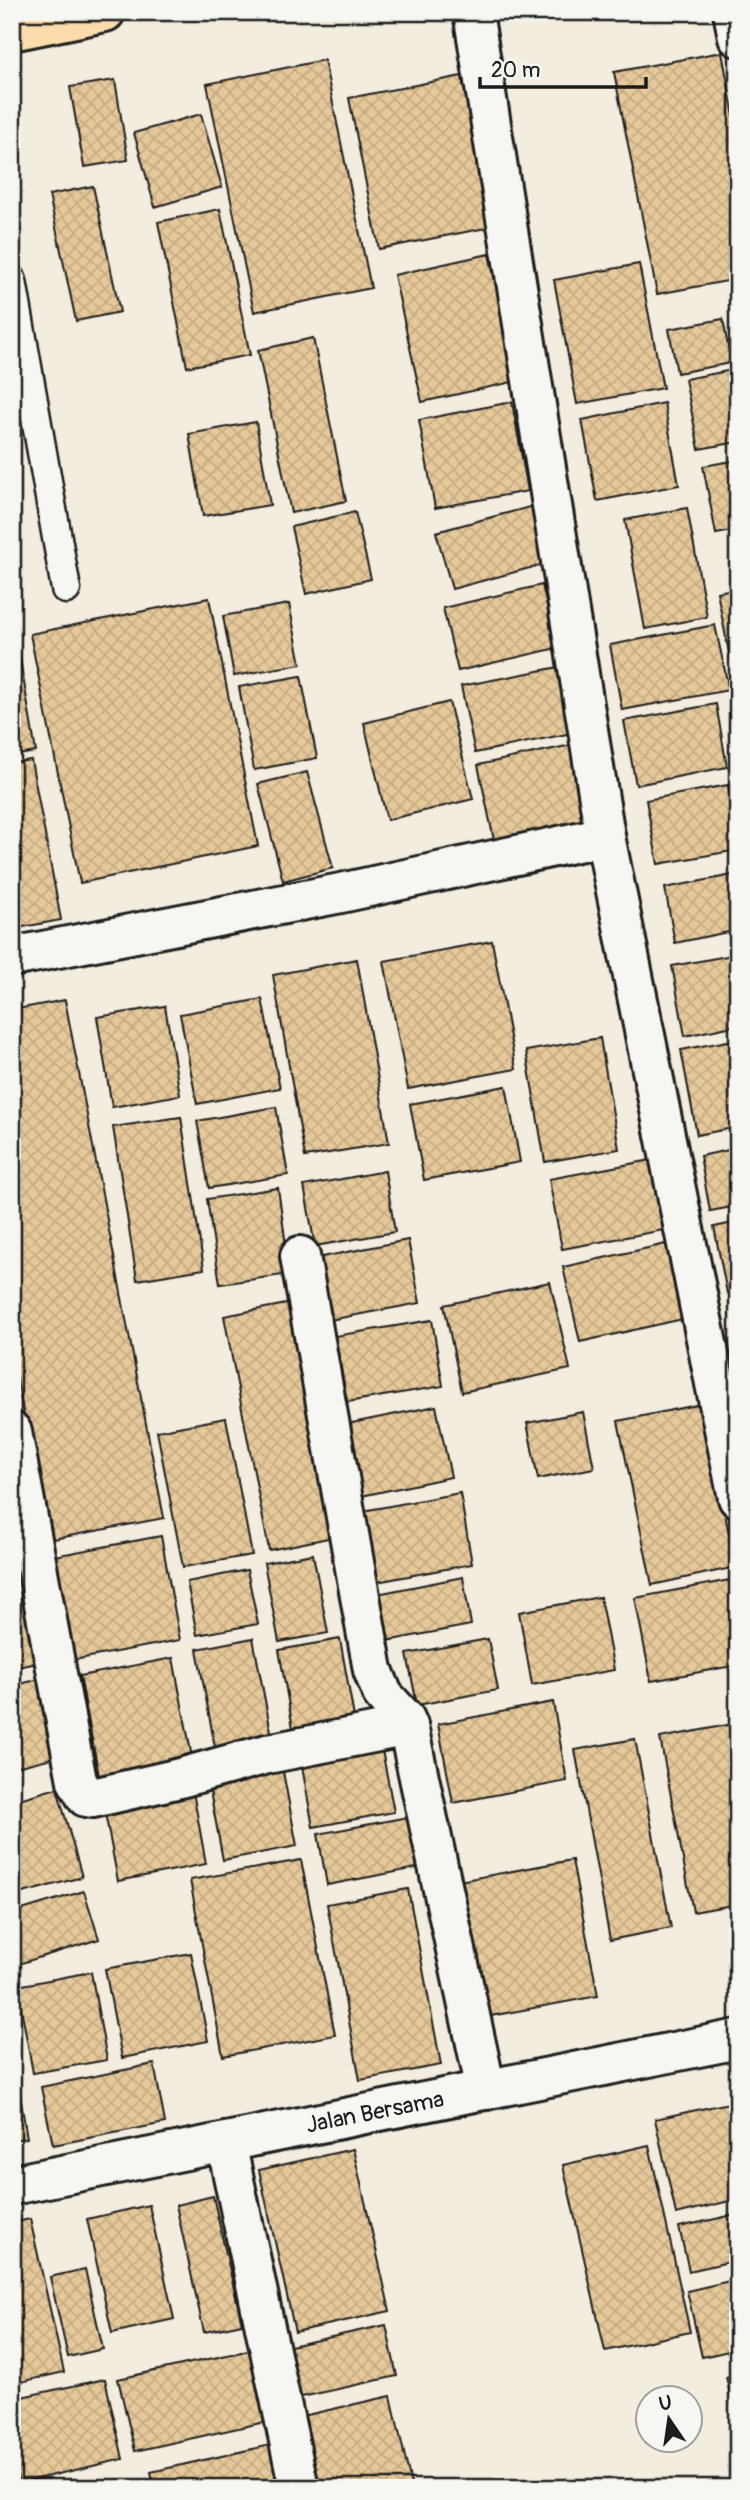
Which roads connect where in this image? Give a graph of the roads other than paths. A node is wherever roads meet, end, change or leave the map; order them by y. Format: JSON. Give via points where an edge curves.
{"nodes":[{"id":1,"x":105,"y":12,"type":"edge"},
{"id":2,"x":473,"y":12,"type":"edge"},
{"id":3,"x":733,"y":12,"type":"edge"},
{"id":4,"x":12,"y":31,"type":"edge"},
{"id":5,"x":738,"y":37,"type":"edge"},
{"id":6,"x":12,"y":281,"type":"edge"},
{"id":7,"x":66,"y":589,"type":"dead end"},
{"id":8,"x":605,"y":836,"type":"junction"},
{"id":9,"x":12,"y":957,"type":"edge"},
{"id":10,"x":300,"y":1256,"type":"dead end"},
{"id":11,"x":12,"y":1432,"type":"edge"},
{"id":12,"x":738,"y":1498,"type":"edge"},
{"id":13,"x":408,"y":1726,"type":"junction"},
{"id":14,"x":738,"y":2039,"type":"edge"},
{"id":15,"x":486,"y":2090,"type":"junction"},
{"id":16,"x":226,"y":2142,"type":"junction"},
{"id":17,"x":12,"y":2185,"type":"edge"},
{"id":18,"x":299,"y":2488,"type":"edge"}],
"edges":[{"from":1,"to":4,"type":"highway"},
{"from":2,"to":8,"type":"street"},
{"from":3,"to":5,"type":"street"},
{"from":6,"to":7,"type":"lane"},
{"from":8,"to":9,"type":"street"},
{"from":8,"to":12,"type":"street"},
{"from":10,"to":13,"type":"street","via":[[373,1670],[383,1695]]},
{"from":11,"to":13,"type":"street","via":[[77,1781],[86,1797]]},
{"from":13,"to":15,"type":"street"},
{"from":14,"to":15,"type":"street","name":"Jalan Bersama"},
{"from":15,"to":16,"type":"street","name":"Jalan Bersama"},
{"from":16,"to":17,"type":"street","name":"Jalan Bersama"},
{"from":16,"to":18,"type":"street"}]}
